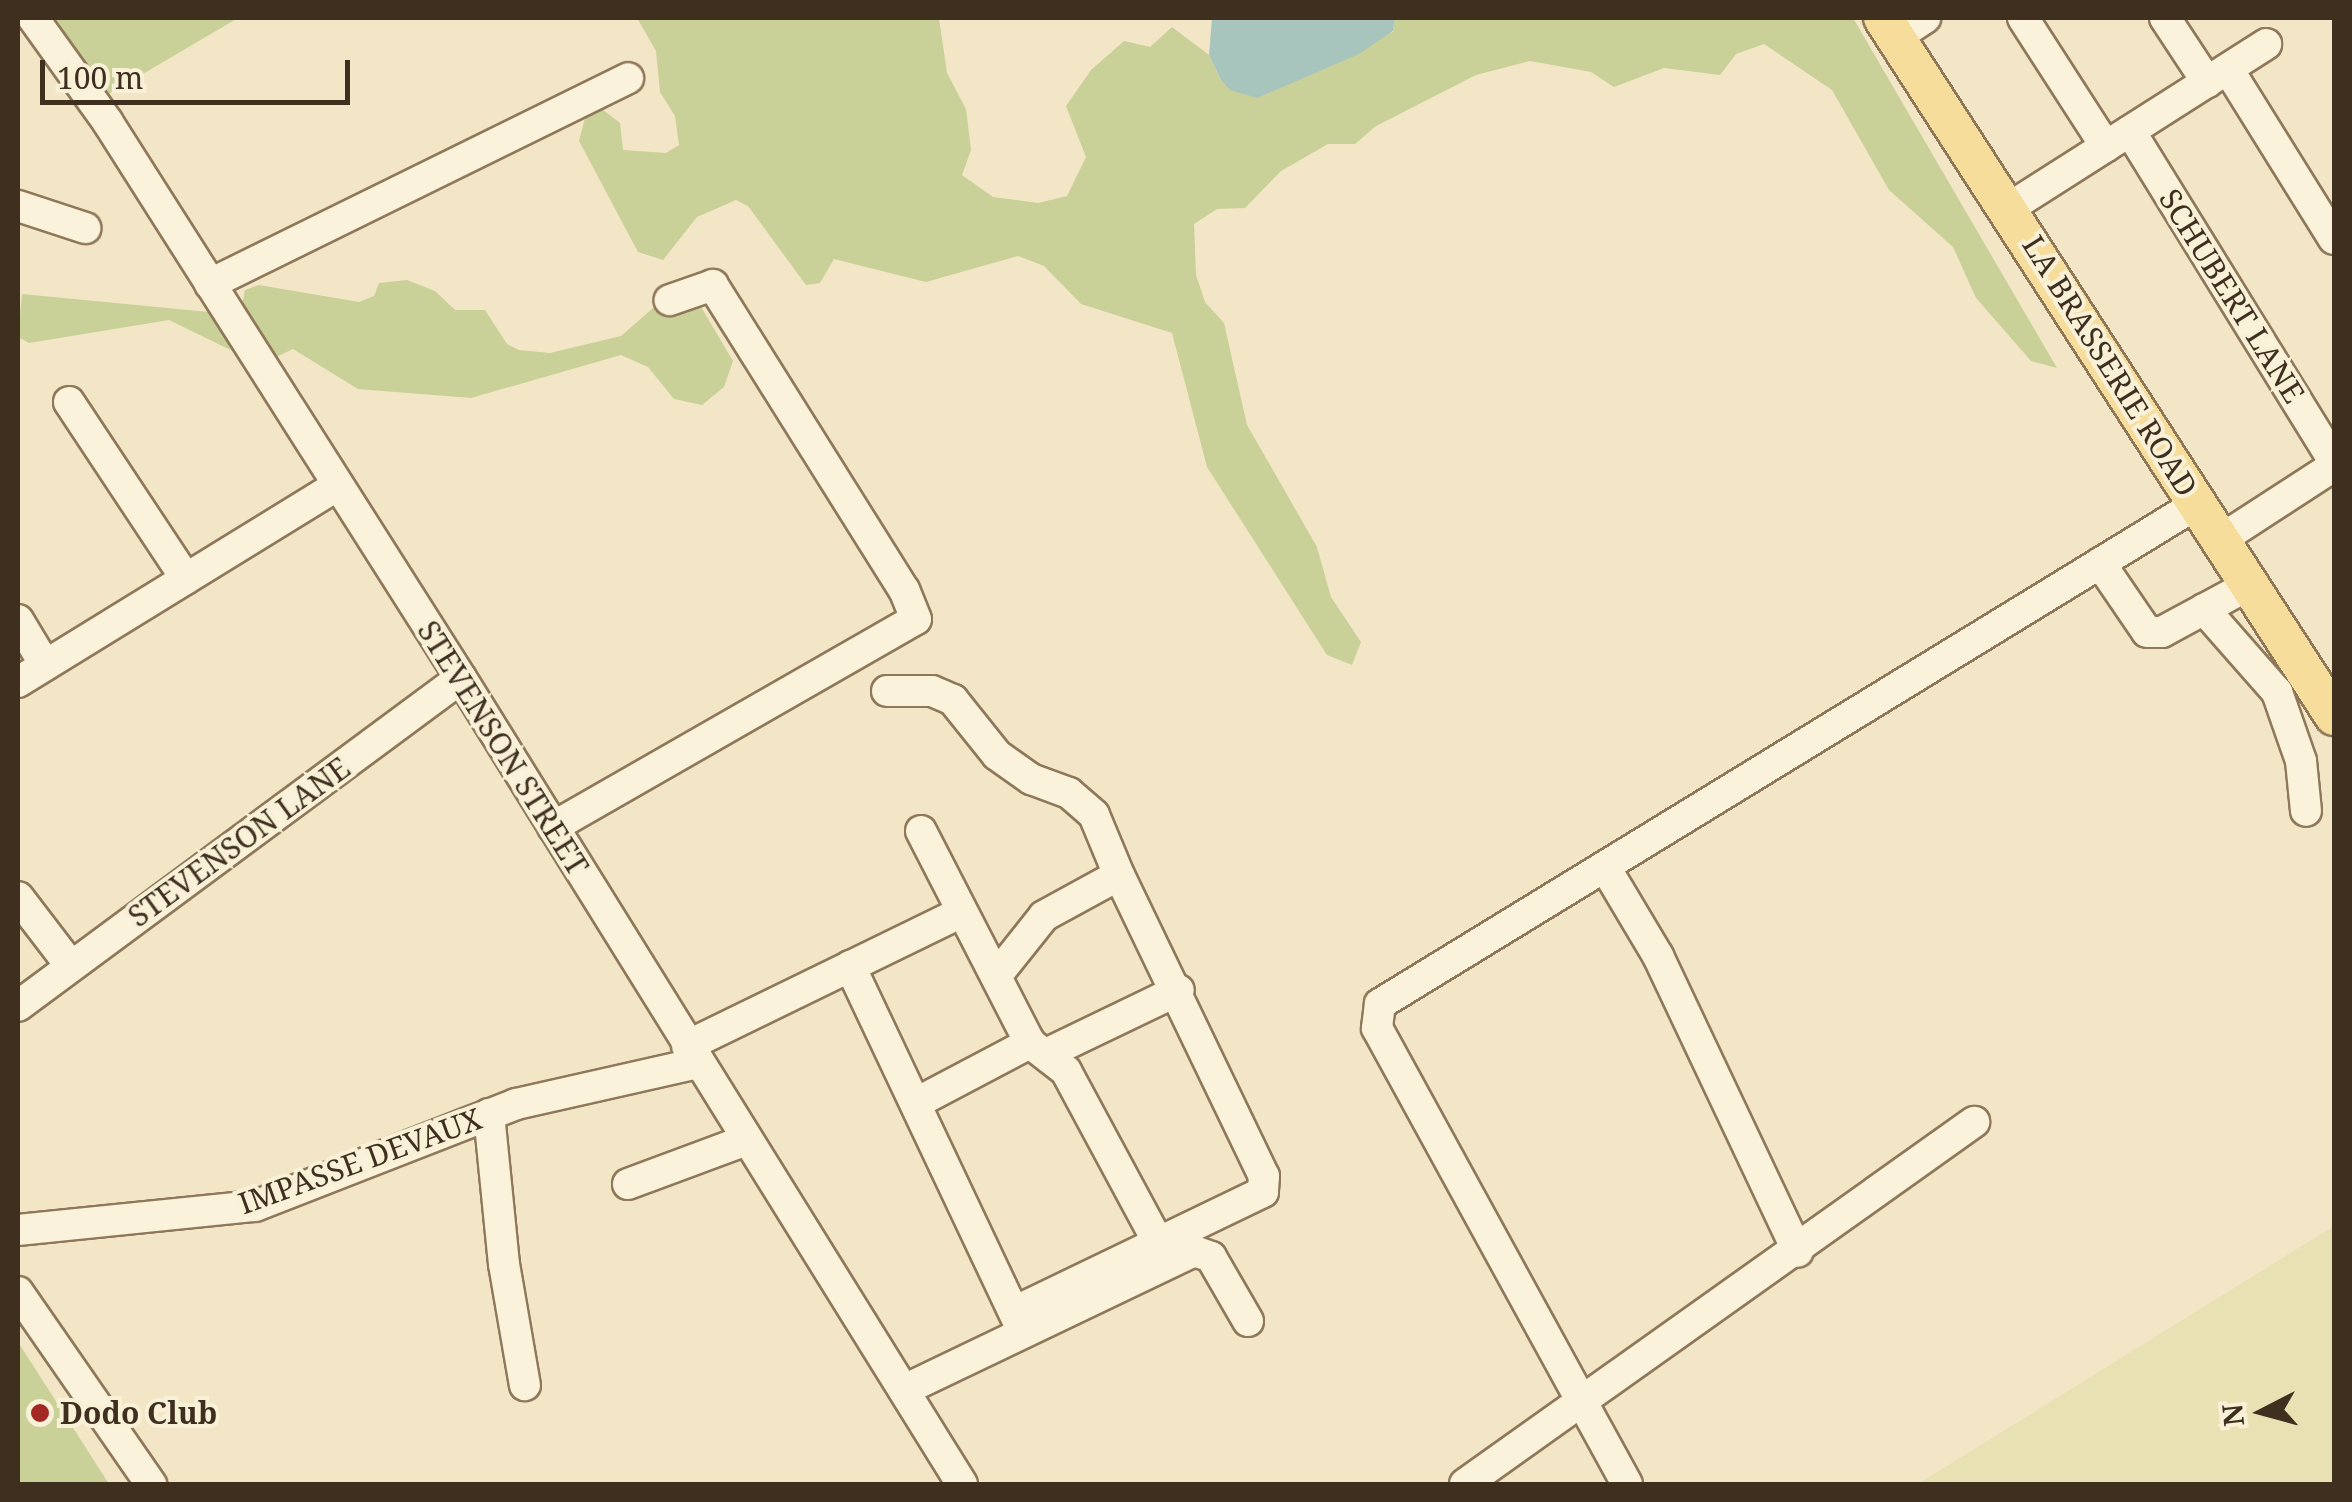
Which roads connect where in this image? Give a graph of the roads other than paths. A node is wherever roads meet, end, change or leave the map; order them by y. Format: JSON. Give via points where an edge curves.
{"nodes":[{"id":1,"x":34,"y":18,"type":"edge"},
{"id":2,"x":2023,"y":18,"type":"edge"},
{"id":3,"x":2165,"y":18,"type":"edge"},
{"id":4,"x":1902,"y":24,"type":"edge"},
{"id":5,"x":2266,"y":44,"type":"dead end"},
{"id":6,"x":2218,"y":75,"type":"junction"},
{"id":7,"x":628,"y":78,"type":"dead end"},
{"id":8,"x":2118,"y":139,"type":"junction"},
{"id":9,"x":18,"y":206,"type":"edge"},
{"id":10,"x":2010,"y":208,"type":"junction"},
{"id":11,"x":85,"y":228,"type":"dead end"},
{"id":12,"x":2334,"y":239,"type":"edge"},
{"id":13,"x":210,"y":284,"type":"junction"},
{"id":14,"x":670,"y":300,"type":"dead end"},
{"id":15,"x":69,"y":402,"type":"dead end"},
{"id":16,"x":2334,"y":464,"type":"edge"},
{"id":17,"x":336,"y":486,"type":"junction"},
{"id":18,"x":2197,"y":504,"type":"junction"},
{"id":19,"x":2220,"y":540,"type":"junction"},
{"id":20,"x":2100,"y":563,"type":"junction"},
{"id":21,"x":186,"y":578,"type":"junction"},
{"id":22,"x":2249,"y":585,"type":"junction"},
{"id":23,"x":2204,"y":609,"type":"junction"},
{"id":24,"x":18,"y":620,"type":"edge"},
{"id":25,"x":45,"y":665,"type":"junction"},
{"id":26,"x":461,"y":678,"type":"junction"},
{"id":27,"x":18,"y":682,"type":"edge"},
{"id":28,"x":887,"y":691,"type":"dead end"},
{"id":29,"x":2334,"y":716,"type":"edge"},
{"id":30,"x":2306,"y":811,"type":"dead end"},
{"id":31,"x":553,"y":828,"type":"junction"},
{"id":32,"x":921,"y":831,"type":"dead end"},
{"id":33,"x":1605,"y":867,"type":"junction"},
{"id":34,"x":1119,"y":875,"type":"junction"},
{"id":35,"x":18,"y":897,"type":"edge"},
{"id":36,"x":960,"y":913,"type":"junction"},
{"id":37,"x":71,"y":966,"type":"junction"},
{"id":38,"x":850,"y":966,"type":"junction"},
{"id":39,"x":997,"y":975,"type":"junction"},
{"id":40,"x":1179,"y":990,"type":"junction"},
{"id":41,"x":18,"y":1006,"type":"edge"},
{"id":42,"x":1039,"y":1048,"type":"junction"},
{"id":43,"x":693,"y":1054,"type":"junction"},
{"id":44,"x":918,"y":1102,"type":"junction"},
{"id":45,"x":490,"y":1114,"type":"junction"},
{"id":46,"x":1974,"y":1122,"type":"dead end"},
{"id":47,"x":746,"y":1140,"type":"junction"},
{"id":48,"x":628,"y":1184,"type":"dead end"},
{"id":49,"x":18,"y":1230,"type":"edge"},
{"id":50,"x":1160,"y":1244,"type":"junction"},
{"id":51,"x":1798,"y":1252,"type":"junction"},
{"id":52,"x":18,"y":1292,"type":"edge"},
{"id":53,"x":1248,"y":1321,"type":"dead end"},
{"id":54,"x":1018,"y":1322,"type":"junction"},
{"id":55,"x":525,"y":1385,"type":"dead end"},
{"id":56,"x":904,"y":1390,"type":"junction"},
{"id":57,"x":1578,"y":1405,"type":"junction"},
{"id":58,"x":151,"y":1484,"type":"edge"},
{"id":59,"x":962,"y":1484,"type":"edge"},
{"id":60,"x":1465,"y":1484,"type":"edge"},
{"id":61,"x":1628,"y":1484,"type":"edge"}],
"edges":[{"from":1,"to":13,"type":"street","name":"STEVENSON STREET"},
{"from":2,"to":8,"type":"street","name":"SCHUBERT LANE"},
{"from":3,"to":6,"type":"street"},
{"from":4,"to":10,"type":"main road","name":"LA BRASSERIE ROAD"},
{"from":5,"to":6,"type":"street"},
{"from":6,"to":8,"type":"street"},
{"from":6,"to":12,"type":"street"},
{"from":7,"to":13,"type":"street"},
{"from":8,"to":10,"type":"street"},
{"from":8,"to":16,"type":"street","name":"SCHUBERT LANE"},
{"from":9,"to":11,"type":"street"},
{"from":10,"to":18,"type":"main road","name":"LA BRASSERIE ROAD"},
{"from":13,"to":17,"type":"street","name":"STEVENSON STREET"},
{"from":14,"to":31,"type":"street","via":[[713,285],[916,619]]},
{"from":15,"to":21,"type":"street"},
{"from":16,"to":19,"type":"street"},
{"from":17,"to":21,"type":"street"},
{"from":17,"to":26,"type":"street","name":"STEVENSON STREET"},
{"from":18,"to":19,"type":"main road","name":"LA BRASSERIE ROAD"},
{"from":18,"to":20,"type":"street"},
{"from":19,"to":22,"type":"main road","name":"LA BRASSERIE ROAD"},
{"from":20,"to":23,"type":"street","via":[[2146,632],[2162,632]]},
{"from":20,"to":33,"type":"street"},
{"from":21,"to":25,"type":"street"},
{"from":22,"to":23,"type":"street"},
{"from":22,"to":29,"type":"main road","name":"LA BRASSERIE ROAD"},
{"from":23,"to":30,"type":"street","via":[[2277,692],[2301,761]]},
{"from":24,"to":25,"type":"street"},
{"from":25,"to":27,"type":"street"},
{"from":26,"to":31,"type":"street","name":"STEVENSON STREET"},
{"from":26,"to":37,"type":"street","name":"STEVENSON LANE"},
{"from":28,"to":34,"type":"street","via":[[932,691],[953,700],[996,755],[1030,779],[1069,793],[1094,815]]},
{"from":31,"to":43,"type":"street","name":"STEVENSON STREET"},
{"from":32,"to":36,"type":"street"},
{"from":33,"to":51,"type":"street","via":[[1658,956]]},
{"from":33,"to":57,"type":"street","via":[[1380,1004],[1376,1013],[1377,1028]]},
{"from":34,"to":39,"type":"street","via":[[1044,916]]},
{"from":34,"to":40,"type":"street"},
{"from":35,"to":37,"type":"street"},
{"from":36,"to":38,"type":"street","name":"IMPASSE DEVAUX"},
{"from":36,"to":39,"type":"street"},
{"from":37,"to":41,"type":"street","name":"STEVENSON LANE"},
{"from":38,"to":43,"type":"street","name":"IMPASSE DEVAUX"},
{"from":38,"to":44,"type":"street"},
{"from":39,"to":42,"type":"street"},
{"from":40,"to":42,"type":"street"},
{"from":40,"to":50,"type":"street","via":[[1264,1176],[1263,1192]]},
{"from":42,"to":44,"type":"street"},
{"from":42,"to":50,"type":"street","via":[[1066,1072]]},
{"from":43,"to":45,"type":"street","name":"IMPASSE DEVAUX"},
{"from":43,"to":47,"type":"street","name":"STEVENSON STREET"},
{"from":44,"to":54,"type":"street"},
{"from":45,"to":49,"type":"street","name":"IMPASSE DEVAUX","via":[[255,1206]]},
{"from":45,"to":55,"type":"street","via":[[504,1264]]},
{"from":46,"to":51,"type":"street"},
{"from":47,"to":48,"type":"street"},
{"from":47,"to":56,"type":"street","name":"STEVENSON STREET"},
{"from":50,"to":54,"type":"street"},
{"from":51,"to":57,"type":"street"},
{"from":52,"to":58,"type":"street"},
{"from":53,"to":54,"type":"street","via":[[1210,1256],[1194,1252]]},
{"from":54,"to":56,"type":"street"},
{"from":56,"to":59,"type":"street","name":"STEVENSON STREET"},
{"from":57,"to":60,"type":"street"},
{"from":57,"to":61,"type":"street"}]}
